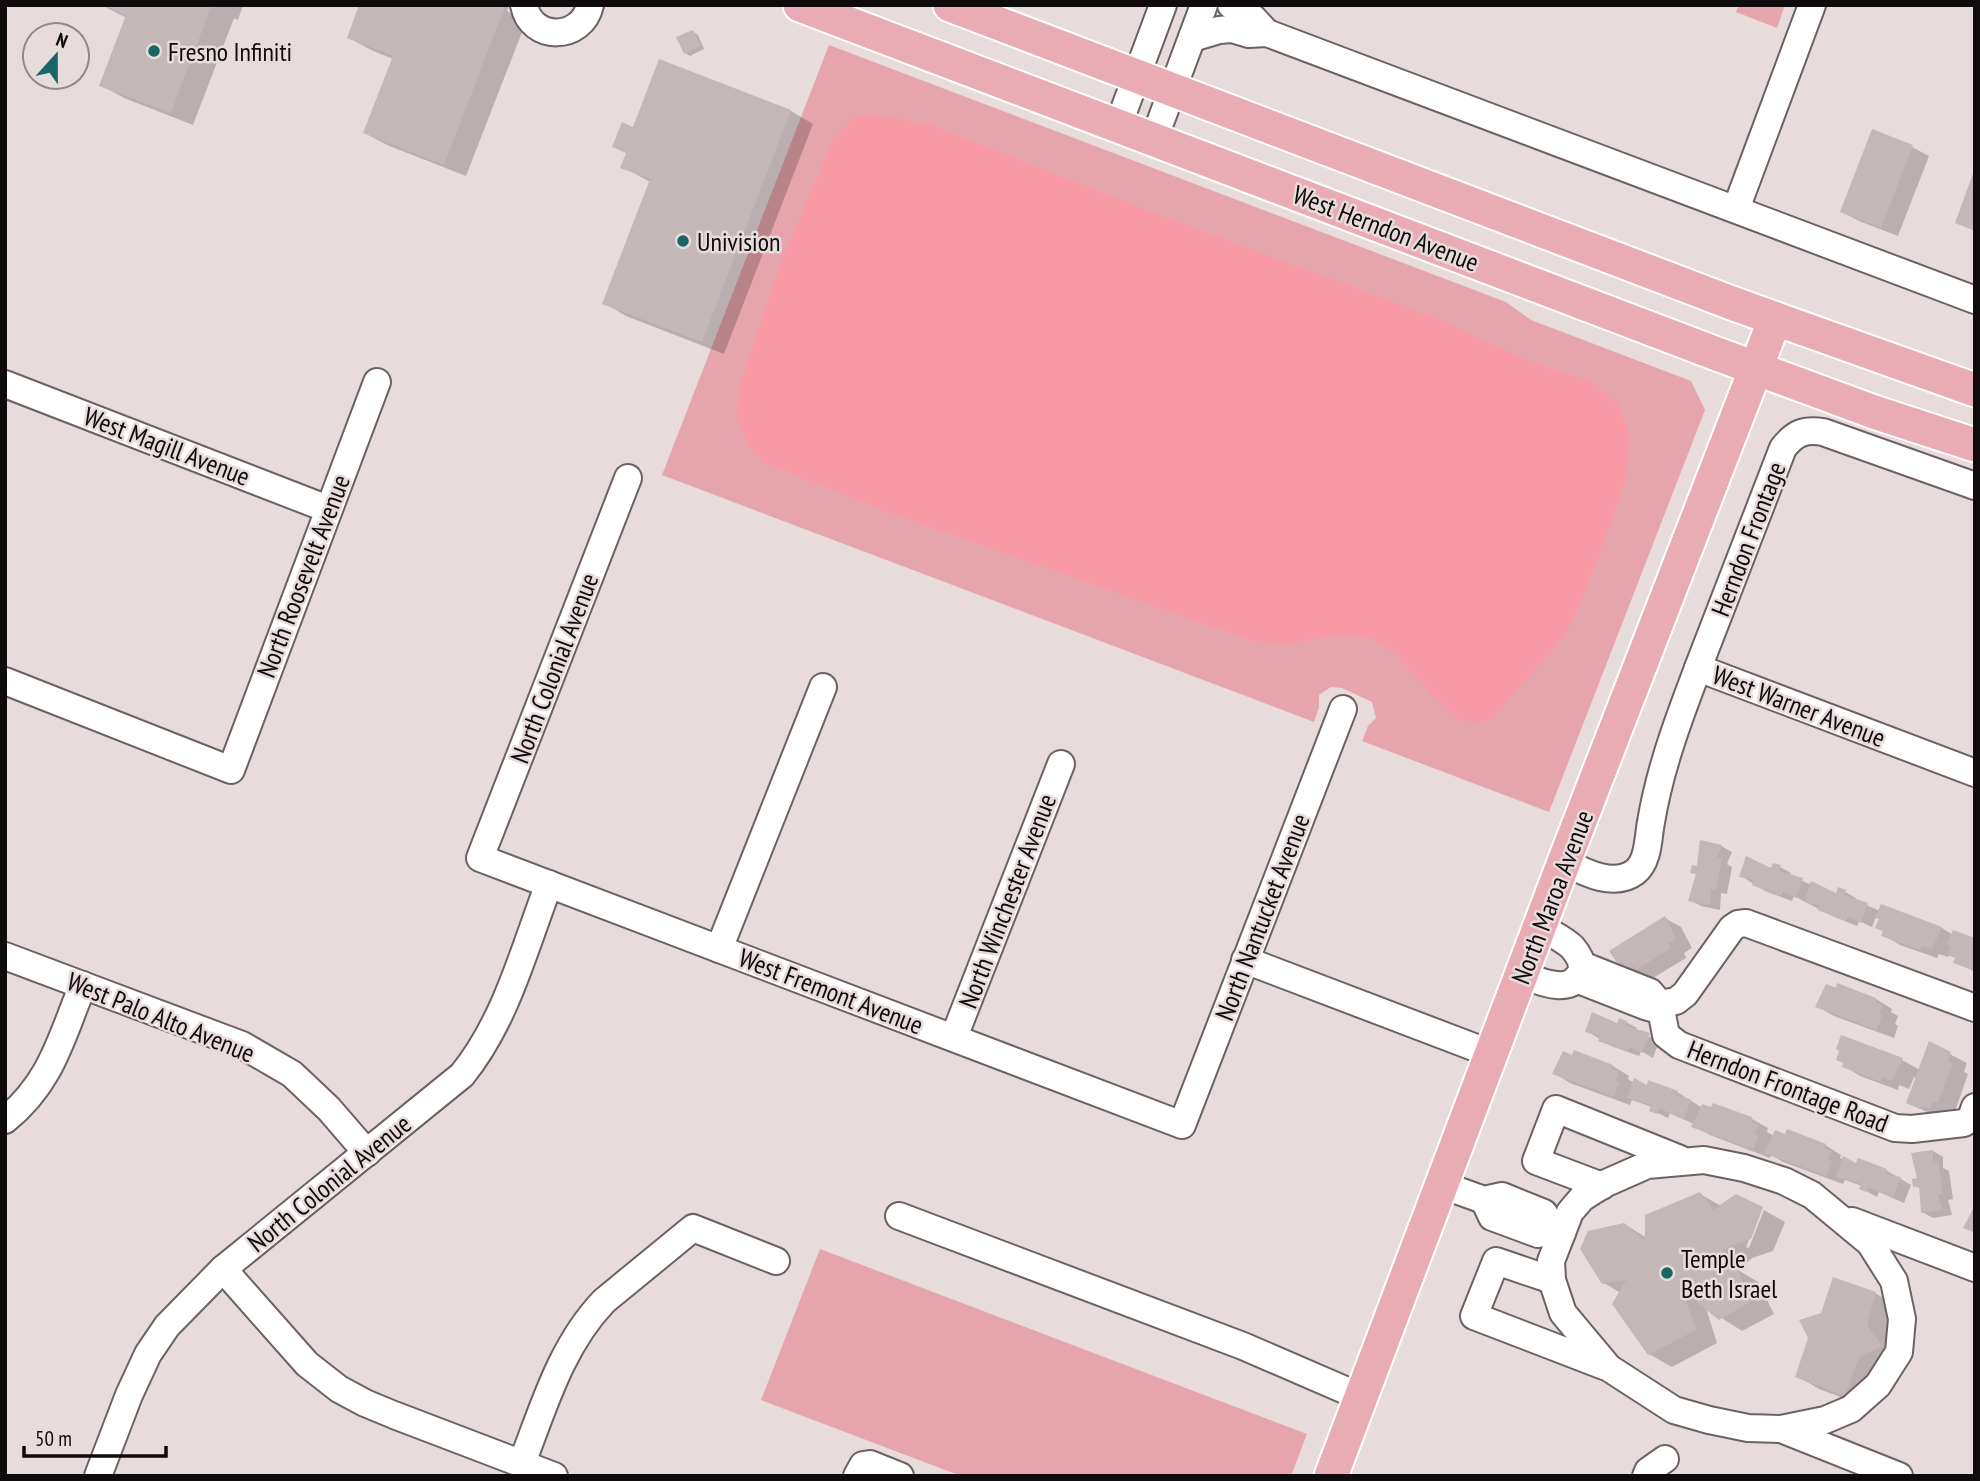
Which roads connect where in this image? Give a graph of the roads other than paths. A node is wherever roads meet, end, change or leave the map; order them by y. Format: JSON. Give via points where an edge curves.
{"nodes":[{"id":1,"x":524,"y":5,"type":"edge"},
{"id":2,"x":590,"y":5,"type":"edge"},
{"id":3,"x":800,"y":5,"type":"edge"},
{"id":4,"x":950,"y":5,"type":"edge"},
{"id":5,"x":1163,"y":5,"type":"edge"},
{"id":6,"x":1204,"y":5,"type":"edge"},
{"id":7,"x":1231,"y":5,"type":"edge"},
{"id":8,"x":1812,"y":5,"type":"edge"},
{"id":9,"x":1267,"y":33,"type":"junction"},
{"id":10,"x":1192,"y":38,"type":"junction"},
{"id":11,"x":1136,"y":76,"type":"junction"},
{"id":12,"x":1171,"y":91,"type":"junction"},
{"id":13,"x":1118,"y":126,"type":"junction"},
{"id":14,"x":1154,"y":139,"type":"junction"},
{"id":15,"x":1735,"y":209,"type":"junction"},
{"id":16,"x":1975,"y":300,"type":"edge"},
{"id":17,"x":1775,"y":319,"type":"junction"},
{"id":18,"x":1755,"y":368,"type":"junction"},
{"id":19,"x":377,"y":382,"type":"dead end"},
{"id":20,"x":5,"y":384,"type":"edge"},
{"id":21,"x":1975,"y":390,"type":"edge"},
{"id":22,"x":1975,"y":445,"type":"edge"},
{"id":23,"x":628,"y":478,"type":"dead end"},
{"id":24,"x":1975,"y":486,"type":"edge"},
{"id":25,"x":328,"y":509,"type":"junction"},
{"id":26,"x":1698,"y":668,"type":"junction"},
{"id":27,"x":5,"y":681,"type":"edge"},
{"id":28,"x":823,"y":687,"type":"dead end"},
{"id":29,"x":1343,"y":709,"type":"dead end"},
{"id":30,"x":1061,"y":764,"type":"dead end"},
{"id":31,"x":1975,"y":773,"type":"edge"},
{"id":32,"x":480,"y":858,"type":"joint"},
{"id":33,"x":1564,"y":862,"type":"junction"},
{"id":34,"x":549,"y":884,"type":"junction"},
{"id":35,"x":1540,"y":926,"type":"junction"},
{"id":36,"x":719,"y":949,"type":"junction"},
{"id":37,"x":5,"y":956,"type":"edge"},
{"id":38,"x":1245,"y":960,"type":"junction"},
{"id":39,"x":1579,"y":972,"type":"junction"},
{"id":40,"x":1522,"y":975,"type":"junction"},
{"id":41,"x":83,"y":985,"type":"junction"},
{"id":42,"x":1660,"y":1004,"type":"junction"},
{"id":43,"x":1975,"y":1008,"type":"edge"},
{"id":44,"x":954,"y":1037,"type":"junction"},
{"id":45,"x":1492,"y":1055,"type":"junction"},
{"id":46,"x":1975,"y":1107,"type":"edge"},
{"id":47,"x":5,"y":1120,"type":"edge"},
{"id":48,"x":1182,"y":1125,"type":"joint"},
{"id":49,"x":367,"y":1153,"type":"junction"},
{"id":50,"x":1685,"y":1161,"type":"junction"},
{"id":51,"x":1442,"y":1185,"type":"junction"},
{"id":52,"x":1602,"y":1186,"type":"junction"},
{"id":53,"x":1838,"y":1215,"type":"junction"},
{"id":54,"x":899,"y":1216,"type":"dead end"},
{"id":55,"x":1557,"y":1230,"type":"junction"},
{"id":56,"x":776,"y":1261,"type":"dead end"},
{"id":57,"x":1975,"y":1268,"type":"edge"},
{"id":58,"x":223,"y":1269,"type":"junction"},
{"id":59,"x":1552,"y":1280,"type":"junction"},
{"id":60,"x":1609,"y":1368,"type":"junction"},
{"id":61,"x":1361,"y":1398,"type":"junction"},
{"id":62,"x":1781,"y":1429,"type":"junction"},
{"id":63,"x":522,"y":1464,"type":"junction"},
{"id":64,"x":98,"y":1476,"type":"edge"},
{"id":65,"x":554,"y":1476,"type":"edge"},
{"id":66,"x":857,"y":1476,"type":"edge"},
{"id":67,"x":900,"y":1476,"type":"edge"},
{"id":68,"x":1331,"y":1476,"type":"edge"},
{"id":69,"x":1899,"y":1476,"type":"edge"}],
"edges":[{"from":1,"to":2,"type":"street","via":[[538,28],[557,34],[576,28]]},
{"from":3,"to":13,"type":"main road","name":"West Herndon Avenue"},
{"from":4,"to":11,"type":"main road","name":"West Herndon Avenue"},
{"from":5,"to":11,"type":"street"},
{"from":6,"to":10,"type":"street"},
{"from":7,"to":9,"type":"street"},
{"from":8,"to":15,"type":"street"},
{"from":9,"to":10,"type":"street","via":[[1232,29]]},
{"from":9,"to":15,"type":"street"},
{"from":10,"to":12,"type":"street"},
{"from":11,"to":12,"type":"main road","name":"West Herndon Avenue"},
{"from":11,"to":13,"type":"street"},
{"from":12,"to":14,"type":"street"},
{"from":12,"to":17,"type":"main road","name":"West Herndon Avenue"},
{"from":13,"to":14,"type":"main road","name":"West Herndon Avenue"},
{"from":14,"to":18,"type":"main road","name":"West Herndon Avenue"},
{"from":15,"to":16,"type":"street"},
{"from":17,"to":18,"type":"main road","name":"North Maroa Avenue"},
{"from":17,"to":21,"type":"main road","name":"West Herndon Avenue"},
{"from":18,"to":22,"type":"main road","name":"West Herndon Avenue"},
{"from":18,"to":33,"type":"main road","name":"North Maroa Avenue"},
{"from":19,"to":25,"type":"street","name":"North Roosevelt Avenue"},
{"from":20,"to":25,"type":"street","name":"West Magill Avenue"},
{"from":23,"to":32,"type":"street","name":"North Colonial Avenue"},
{"from":24,"to":26,"type":"street","name":"Herndon Frontage","via":[[1823,432],[1798,433],[1783,448]]},
{"from":25,"to":27,"type":"street","name":"North Roosevelt Avenue","via":[[231,770]]},
{"from":26,"to":31,"type":"street","name":"West Warner Avenue"},
{"from":26,"to":33,"type":"street","name":"West Warner Avenue","via":[[1667,753],[1643,862],[1636,871],[1611,878],[1591,875]]},
{"from":28,"to":36,"type":"street"},
{"from":29,"to":38,"type":"street","name":"North Nantucket Avenue"},
{"from":30,"to":44,"type":"street","name":"North Winchester Avenue"},
{"from":32,"to":34,"type":"street","name":"West Fremont Avenue"},
{"from":33,"to":35,"type":"main road","name":"North Maroa Avenue"},
{"from":34,"to":36,"type":"street","name":"West Fremont Avenue"},
{"from":34,"to":49,"type":"street","name":"North Colonial Avenue","via":[[494,1029],[480,1053],[462,1075]]},
{"from":35,"to":39,"type":"street","via":[[1571,946]]},
{"from":35,"to":40,"type":"main road","name":"North Maroa Avenue"},
{"from":36,"to":44,"type":"street","name":"West Fremont Avenue"},
{"from":37,"to":41,"type":"street","name":"West Palo Alto Avenue"},
{"from":38,"to":45,"type":"street"},
{"from":38,"to":48,"type":"street","name":"North Nantucket Avenue"},
{"from":39,"to":40,"type":"street","via":[[1569,984],[1556,985]]},
{"from":39,"to":42,"type":"street","via":[[1652,1008]]},
{"from":40,"to":45,"type":"main road","name":"North Maroa Avenue"},
{"from":41,"to":47,"type":"street","via":[[38,1087]]},
{"from":41,"to":49,"type":"street","name":"West Palo Alto Avenue","via":[[242,1045],[282,1068],[329,1109]]},
{"from":42,"to":43,"type":"street","name":"Herndon Frontage Road","via":[[1685,994],[1732,928],[1745,923]]},
{"from":42,"to":46,"type":"street","name":"Herndon Frontage Road","via":[[1666,1035],[1679,1045],[1895,1128],[1964,1123]]},
{"from":44,"to":48,"type":"street","name":"West Fremont Avenue"},
{"from":45,"to":51,"type":"main road","name":"North Maroa Avenue"},
{"from":49,"to":58,"type":"street","name":"North Colonial Avenue"},
{"from":50,"to":52,"type":"street","via":[[1647,1165]]},
{"from":50,"to":52,"type":"street","via":[[1556,1109],[1536,1161]]},
{"from":50,"to":53,"type":"street","via":[[1744,1168],[1784,1181]]},
{"from":51,"to":55,"type":"street","via":[[1484,1199],[1502,1196],[1544,1213]]},
{"from":51,"to":61,"type":"main road","name":"North Maroa Avenue"},
{"from":52,"to":55,"type":"street","via":[[1582,1198]]},
{"from":53,"to":57,"type":"street"},
{"from":53,"to":62,"type":"street","via":[[1870,1243],[1894,1281],[1902,1319],[1899,1352],[1878,1385],[1851,1409]]},
{"from":54,"to":61,"type":"street","via":[[1243,1346]]},
{"from":55,"to":59,"type":"street","via":[[1550,1261]]},
{"from":56,"to":63,"type":"street","via":[[693,1228],[604,1301],[575,1337]]},
{"from":58,"to":63,"type":"street","via":[[307,1364],[339,1389]]},
{"from":58,"to":64,"type":"street","name":"North Colonial Avenue","via":[[167,1326],[148,1354]]},
{"from":59,"to":60,"type":"street","via":[[1563,1313]]},
{"from":59,"to":60,"type":"street","via":[[1496,1261],[1474,1316]]},
{"from":60,"to":62,"type":"street","via":[[1674,1410],[1748,1428]]},
{"from":61,"to":68,"type":"main road","name":"North Maroa Avenue"},
{"from":62,"to":69,"type":"street"},
{"from":63,"to":65,"type":"street"},
{"from":66,"to":67,"type":"street","via":[[863,1465],[870,1464]]}]}
